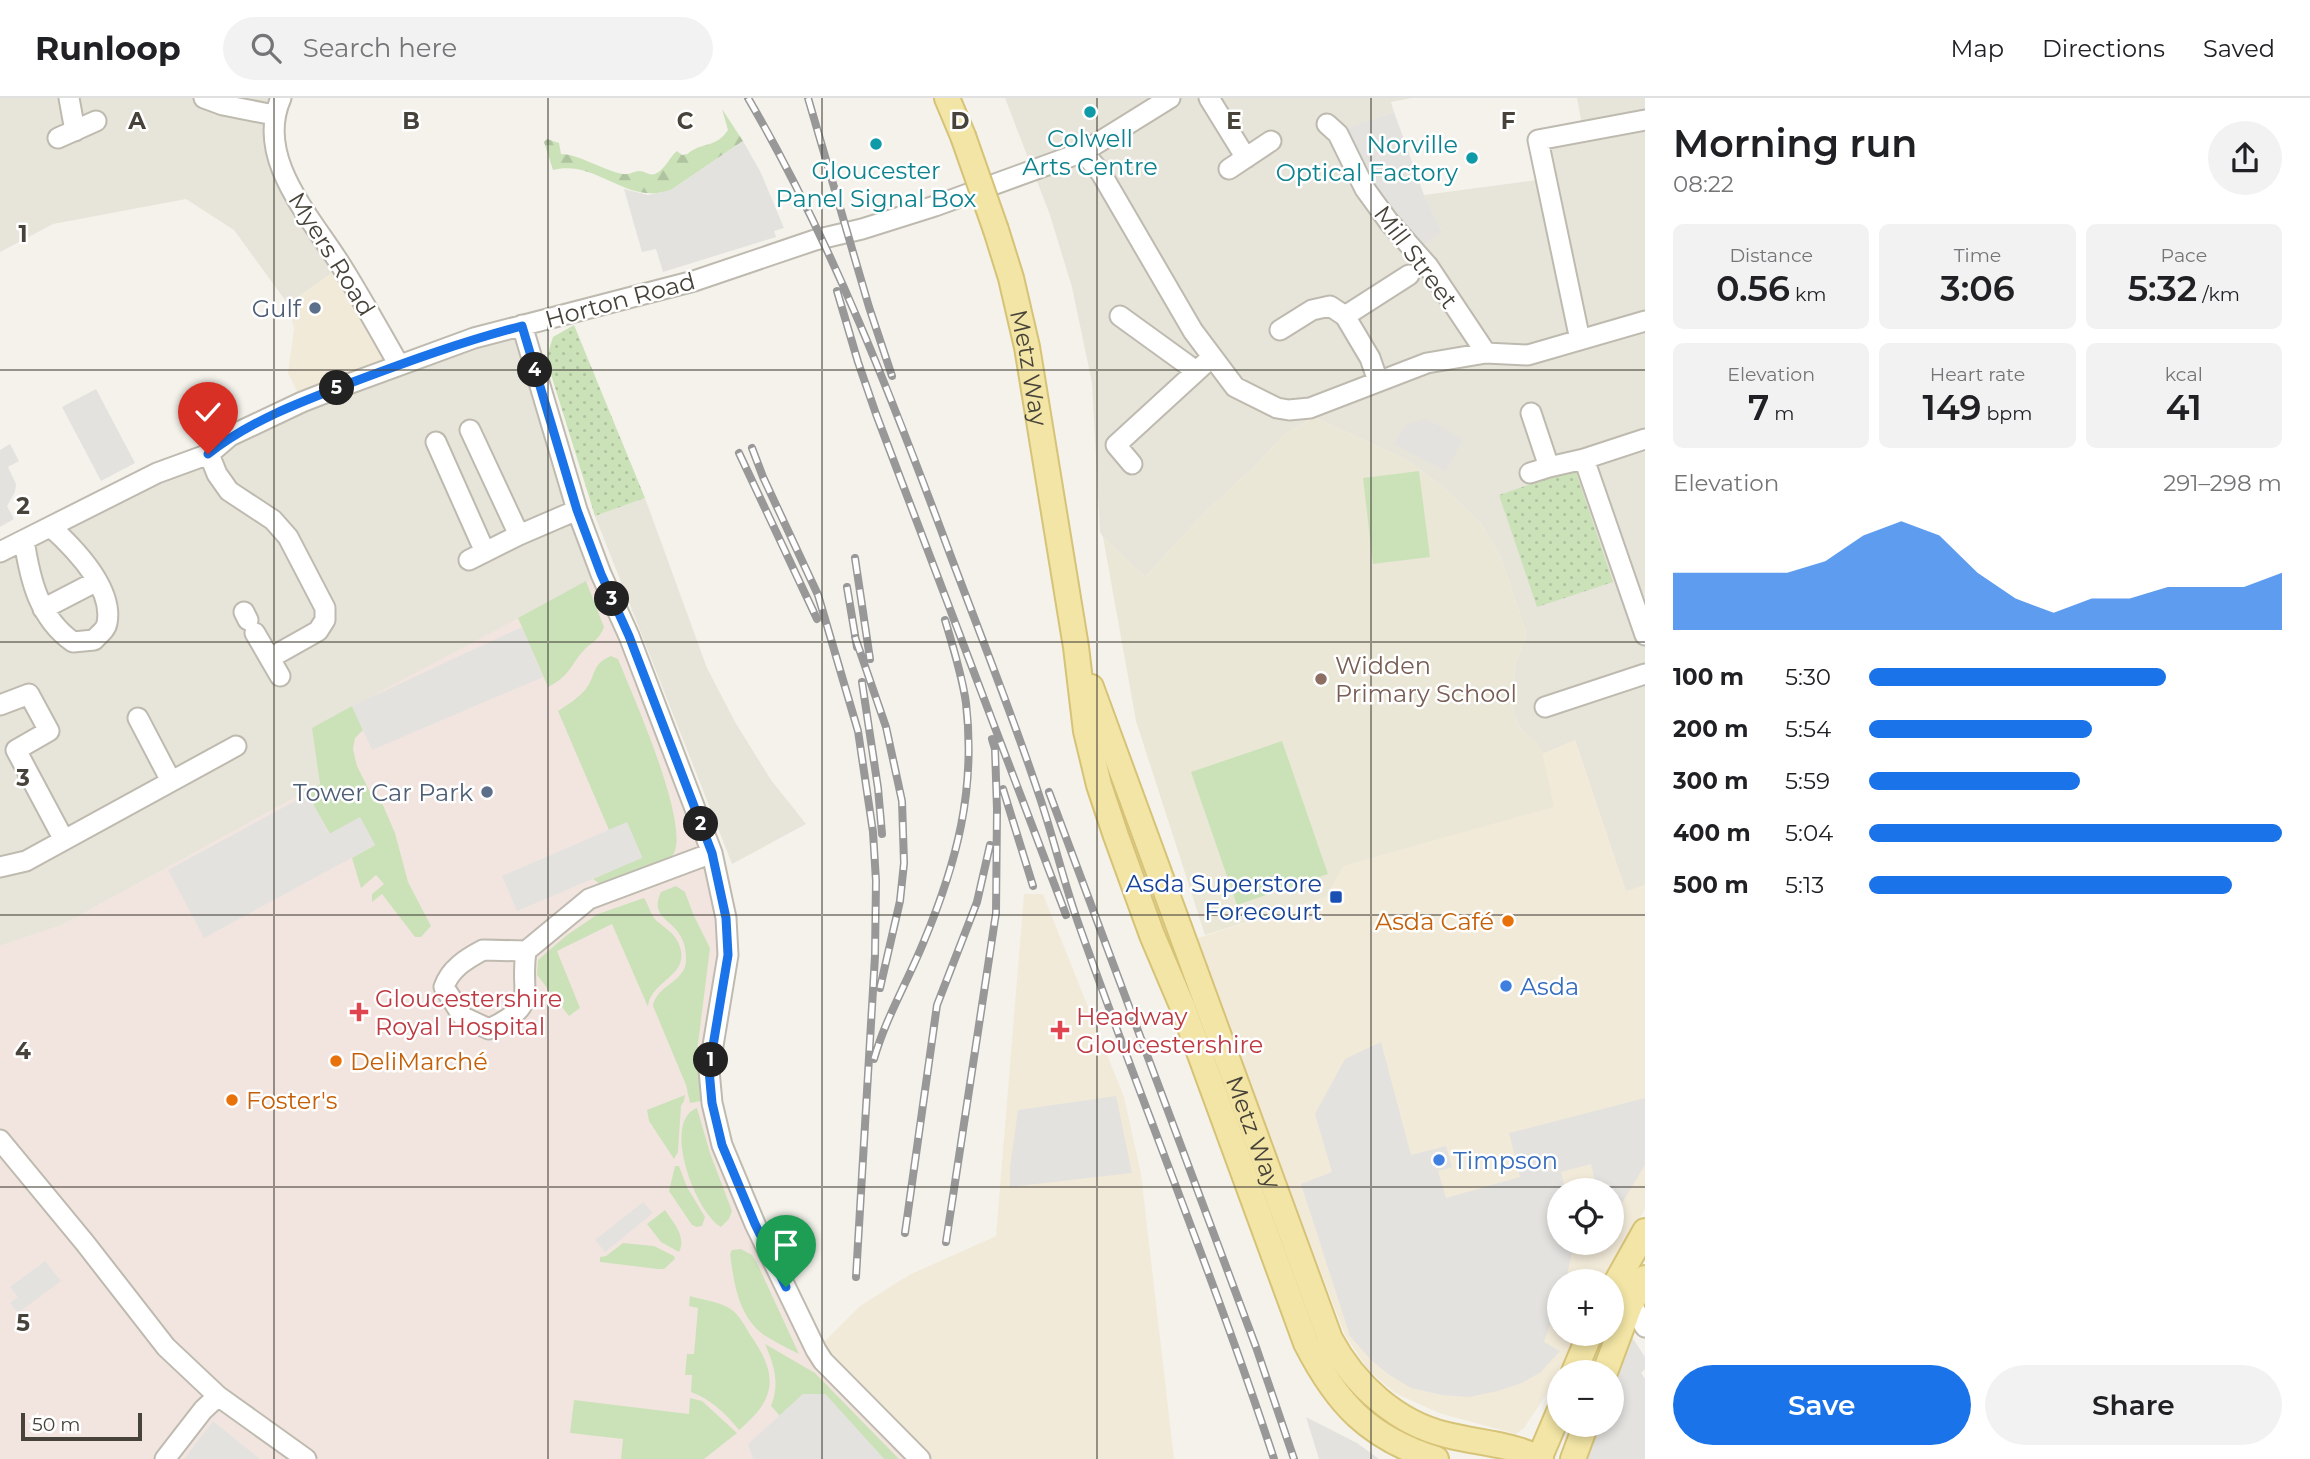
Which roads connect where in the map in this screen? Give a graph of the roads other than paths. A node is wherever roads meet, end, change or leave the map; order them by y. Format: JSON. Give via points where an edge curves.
{"nodes":[{"id":1,"x":69,"y":98,"type":"edge"},
{"id":2,"x":204,"y":98,"type":"edge"},
{"id":3,"x":947,"y":98,"type":"edge"},
{"id":4,"x":1209,"y":98,"type":"edge"},
{"id":5,"x":1167,"y":99,"type":"edge"},
{"id":6,"x":277,"y":106,"type":"edge"},
{"id":7,"x":1645,"y":120,"type":"edge"},
{"id":8,"x":96,"y":121,"type":"dead end"},
{"id":9,"x":1327,"y":124,"type":"dead end"},
{"id":10,"x":1271,"y":141,"type":"dead end"},
{"id":11,"x":1083,"y":152,"type":"junction"},
{"id":12,"x":1409,"y":275,"type":"dead end"},
{"id":13,"x":1120,"y":316,"type":"dead end"},
{"id":14,"x":1345,"y":316,"type":"junction"},
{"id":15,"x":1645,"y":321,"type":"edge"},
{"id":16,"x":522,"y":326,"type":"junction"},
{"id":17,"x":1280,"y":330,"type":"dead end"},
{"id":18,"x":1580,"y":340,"type":"junction"},
{"id":19,"x":1486,"y":353,"type":"junction"},
{"id":20,"x":1212,"y":358,"type":"junction"},
{"id":21,"x":399,"y":365,"type":"junction"},
{"id":22,"x":1196,"y":371,"type":"junction"},
{"id":23,"x":1378,"y":381,"type":"junction"},
{"id":24,"x":1531,"y":413,"type":"dead end"},
{"id":25,"x":470,"y":430,"type":"dead end"},
{"id":26,"x":1645,"y":439,"type":"edge"},
{"id":27,"x":436,"y":442,"type":"dead end"},
{"id":28,"x":208,"y":454,"type":"junction"},
{"id":29,"x":1584,"y":459,"type":"junction"},
{"id":30,"x":1132,"y":464,"type":"dead end"},
{"id":31,"x":577,"y":510,"type":"junction"},
{"id":32,"x":51,"y":527,"type":"junction"},
{"id":33,"x":519,"y":535,"type":"junction"},
{"id":34,"x":24,"y":540,"type":"junction"},
{"id":35,"x":0,"y":552,"type":"edge"},
{"id":36,"x":97,"y":581,"type":"junction"},
{"id":37,"x":43,"y":608,"type":"junction"},
{"id":38,"x":249,"y":621,"type":"dead end"},
{"id":39,"x":1645,"y":635,"type":"edge"},
{"id":40,"x":1076,"y":647,"type":"junction"},
{"id":41,"x":270,"y":658,"type":"junction"},
{"id":42,"x":1645,"y":674,"type":"edge"},
{"id":43,"x":280,"y":676,"type":"dead end"},
{"id":44,"x":0,"y":705,"type":"edge"},
{"id":45,"x":1545,"y":707,"type":"dead end"},
{"id":46,"x":138,"y":718,"type":"dead end"},
{"id":47,"x":236,"y":746,"type":"dead end"},
{"id":48,"x":171,"y":781,"type":"junction"},
{"id":49,"x":64,"y":840,"type":"junction"},
{"id":50,"x":712,"y":853,"type":"junction"},
{"id":51,"x":0,"y":867,"type":"edge"},
{"id":52,"x":526,"y":951,"type":"junction"},
{"id":53,"x":0,"y":1140,"type":"edge"},
{"id":54,"x":1645,"y":1231,"type":"edge"},
{"id":55,"x":1645,"y":1278,"type":"edge"},
{"id":56,"x":1624,"y":1281,"type":"edge"},
{"id":57,"x":1624,"y":1289,"type":"edge"},
{"id":58,"x":1624,"y":1297,"type":"edge"},
{"id":59,"x":1645,"y":1327,"type":"edge"},
{"id":60,"x":218,"y":1396,"type":"junction"},
{"id":61,"x":1549,"y":1437,"type":"edge"},
{"id":62,"x":1581,"y":1437,"type":"edge"},
{"id":63,"x":165,"y":1459,"type":"edge"},
{"id":64,"x":306,"y":1459,"type":"edge"},
{"id":65,"x":919,"y":1459,"type":"edge"},
{"id":66,"x":1436,"y":1459,"type":"edge"},
{"id":67,"x":1540,"y":1459,"type":"edge"},
{"id":68,"x":1573,"y":1459,"type":"edge"}],
"edges":[{"from":1,"to":8,"type":"street","via":[[66,134]]},
{"from":2,"to":6,"type":"street","via":[[223,105]]},
{"from":3,"to":40,"type":"main road","name":"Metz Way","bridge":true,"via":[[1011,278],[1027,347]]},
{"from":4,"to":10,"type":"street","via":[[1238,163]]},
{"from":5,"to":11,"type":"street","name":"Horton Road"},
{"from":6,"to":21,"type":"street","name":"Myers Road","via":[[277,153],[291,191],[342,266]]},
{"from":7,"to":18,"type":"street","via":[[1538,140]]},
{"from":9,"to":19,"type":"street","name":"Mill Street","via":[[1338,134],[1365,189],[1428,266]]},
{"from":11,"to":16,"type":"street","name":"Horton Road","via":[[862,229],[635,298]]},
{"from":11,"to":20,"type":"street","via":[[1101,173]]},
{"from":12,"to":14,"type":"street"},
{"from":13,"to":22,"type":"street"},
{"from":14,"to":17,"type":"street","via":[[1331,306],[1312,310]]},
{"from":14,"to":23,"type":"street"},
{"from":15,"to":18,"type":"street"},
{"from":16,"to":21,"type":"street","name":"Horton Road"},
{"from":16,"to":31,"type":"street"},
{"from":18,"to":19,"type":"street","via":[[1528,355]]},
{"from":19,"to":23,"type":"street","via":[[1427,363]]},
{"from":20,"to":22,"type":"street"},
{"from":20,"to":23,"type":"street","via":[[1235,387],[1289,410],[1310,408]]},
{"from":21,"to":28,"type":"street","name":"Horton Road","via":[[302,402],[230,436]]},
{"from":22,"to":30,"type":"street","via":[[1116,446]]},
{"from":24,"to":29,"type":"street","via":[[1539,470]]},
{"from":25,"to":33,"type":"street"},
{"from":26,"to":29,"type":"street"},
{"from":27,"to":33,"type":"street","via":[[477,556]]},
{"from":28,"to":32,"type":"street","name":"Horton Road","via":[[157,473]]},
{"from":28,"to":41,"type":"street","via":[[229,491],[273,520],[288,537],[325,608],[318,631]]},
{"from":29,"to":39,"type":"street"},
{"from":31,"to":33,"type":"street"},
{"from":31,"to":50,"type":"street"},
{"from":32,"to":34,"type":"street","name":"Horton Road"},
{"from":32,"to":36,"type":"street","via":[[85,561]]},
{"from":34,"to":35,"type":"street","name":"Horton Road"},
{"from":34,"to":37,"type":"street","via":[[29,573]]},
{"from":36,"to":37,"type":"street"},
{"from":36,"to":37,"type":"street","via":[[108,608],[107,626],[94,640],[73,642],[57,631]]},
{"from":38,"to":41,"type":"street"},
{"from":40,"to":66,"type":"main road","name":"Metz Way","via":[[1086,731],[1115,836],[1306,1343],[1323,1376],[1349,1409],[1409,1451]]},
{"from":40,"to":67,"type":"main road","name":"Metz Way","via":[[1338,1354],[1369,1391],[1416,1423]]},
{"from":41,"to":43,"type":"street"},
{"from":42,"to":45,"type":"street"},
{"from":44,"to":49,"type":"street","via":[[29,694],[49,732],[16,750]]},
{"from":46,"to":48,"type":"street"},
{"from":47,"to":48,"type":"street"},
{"from":48,"to":49,"type":"street"},
{"from":49,"to":51,"type":"street","via":[[26,861]]},
{"from":50,"to":52,"type":"street","via":[[589,899]]},
{"from":50,"to":65,"type":"street","via":[[726,918],[728,955],[709,1070],[722,1145],[755,1224],[823,1360]]},
{"from":52,"to":52,"type":"street","via":[[527,988],[519,1010],[489,1029],[463,1017],[444,987],[448,975],[483,950]]},
{"from":53,"to":60,"type":"street","via":[[166,1347]]},
{"from":54,"to":56,"type":"main road"},
{"from":55,"to":57,"type":"main road"},
{"from":58,"to":59,"type":"street"},
{"from":60,"to":63,"type":"street"},
{"from":60,"to":64,"type":"street"},
{"from":61,"to":67,"type":"main road"},
{"from":62,"to":68,"type":"main road"}]}
